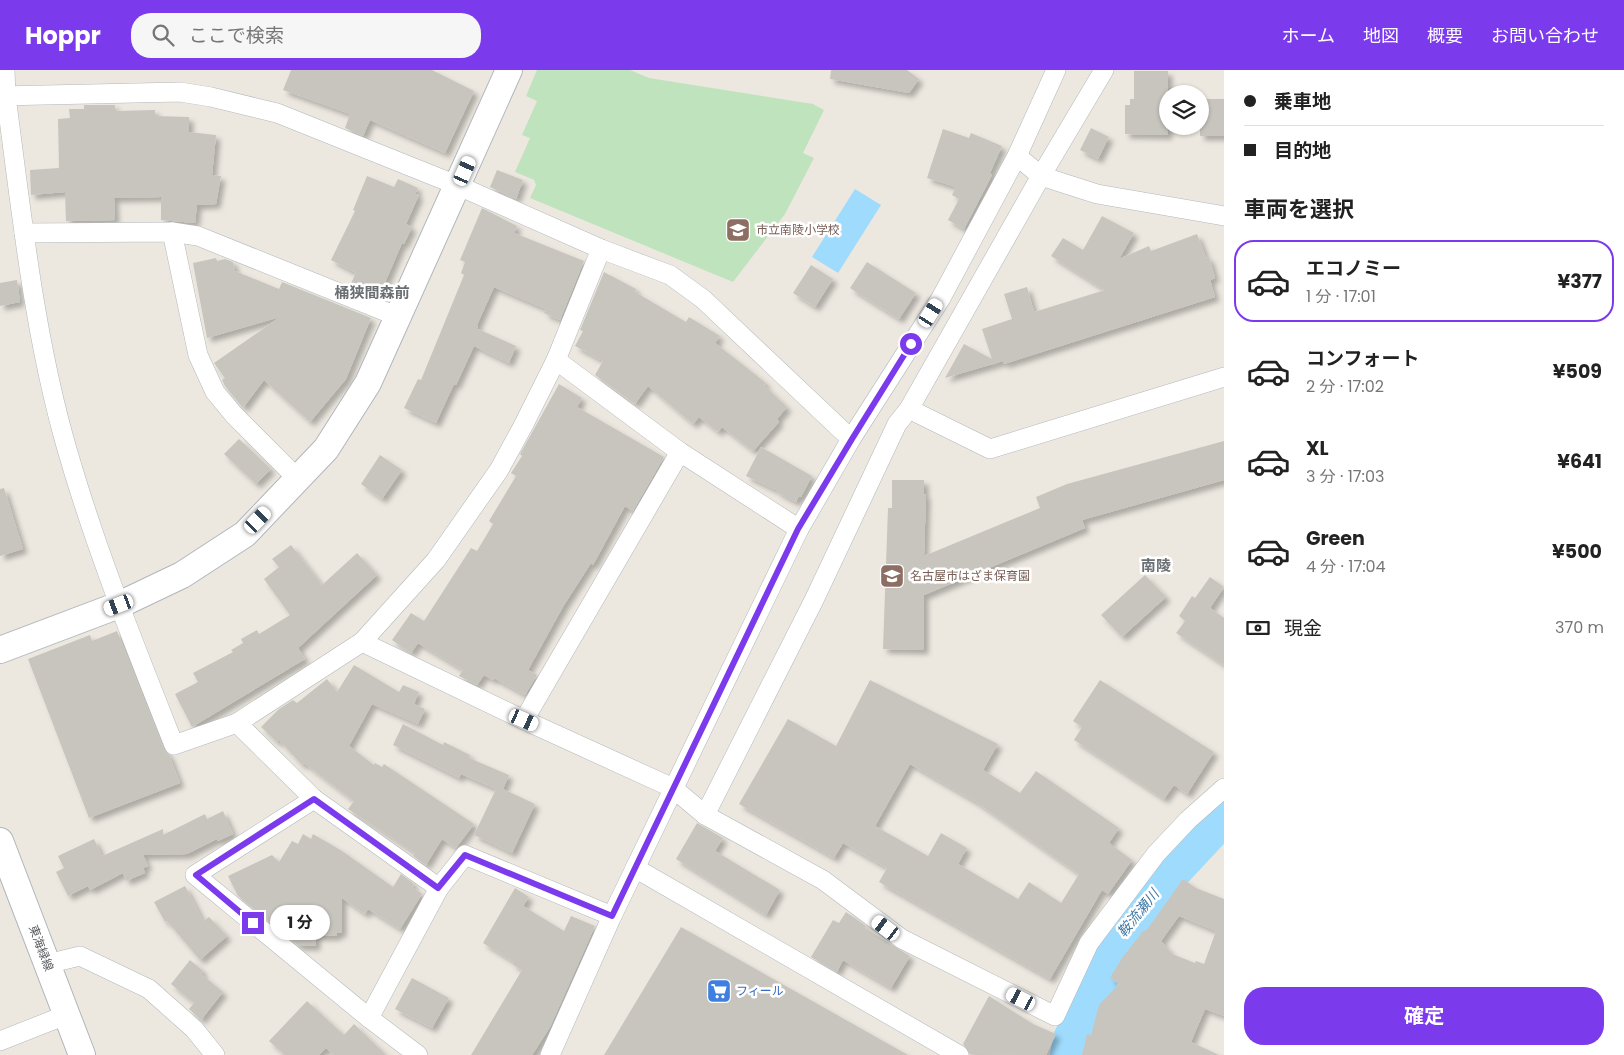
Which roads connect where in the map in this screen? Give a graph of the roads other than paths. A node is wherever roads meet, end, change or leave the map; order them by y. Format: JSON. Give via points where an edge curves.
{"nodes":[{"id":1,"x":5,"y":70,"type":"edge"},
{"id":2,"x":1056,"y":70,"type":"edge"},
{"id":3,"x":1104,"y":70,"type":"edge"},
{"id":4,"x":502,"y":72,"type":"edge"},
{"id":5,"x":3,"y":96,"type":"edge"},
{"id":6,"x":1017,"y":156,"type":"junction"},
{"id":7,"x":1041,"y":176,"type":"junction"},
{"id":8,"x":458,"y":186,"type":"junction"},
{"id":9,"x":1224,"y":216,"type":"edge"},
{"id":10,"x":172,"y":232,"type":"junction"},
{"id":11,"x":24,"y":233,"type":"junction"},
{"id":12,"x":602,"y":249,"type":"junction"},
{"id":13,"x":399,"y":316,"type":"junction"},
{"id":14,"x":556,"y":360,"type":"junction"},
{"id":15,"x":1224,"y":377,"type":"edge"},
{"id":16,"x":909,"y":409,"type":"junction"},
{"id":17,"x":852,"y":439,"type":"junction"},
{"id":18,"x":680,"y":452,"type":"junction"},
{"id":19,"x":298,"y":479,"type":"junction"},
{"id":20,"x":798,"y":529,"type":"junction"},
{"id":21,"x":119,"y":605,"type":"junction"},
{"id":22,"x":362,"y":642,"type":"junction"},
{"id":23,"x":0,"y":650,"type":"edge"},
{"id":24,"x":524,"y":720,"type":"junction"},
{"id":25,"x":237,"y":723,"type":"junction"},
{"id":26,"x":673,"y":788,"type":"junction"},
{"id":27,"x":1224,"y":788,"type":"edge"},
{"id":28,"x":314,"y":799,"type":"junction"},
{"id":29,"x":705,"y":815,"type":"junction"},
{"id":30,"x":0,"y":842,"type":"edge"},
{"id":31,"x":635,"y":868,"type":"junction"},
{"id":32,"x":438,"y":888,"type":"junction"},
{"id":33,"x":612,"y":916,"type":"junction"},
{"id":34,"x":47,"y":964,"type":"junction"},
{"id":35,"x":66,"y":1015,"type":"junction"},
{"id":36,"x":368,"y":1018,"type":"junction"},
{"id":37,"x":0,"y":1042,"type":"edge"},
{"id":38,"x":82,"y":1055,"type":"edge"},
{"id":39,"x":216,"y":1055,"type":"edge"},
{"id":40,"x":418,"y":1055,"type":"edge"},
{"id":41,"x":550,"y":1055,"type":"edge"},
{"id":42,"x":959,"y":1055,"type":"edge"}],
"edges":[{"from":1,"to":5,"type":"street"},
{"from":2,"to":6,"type":"street"},
{"from":3,"to":7,"type":"street"},
{"from":4,"to":8,"type":"street"},
{"from":5,"to":8,"type":"street","via":[[180,92],[211,97],[277,114]]},
{"from":5,"to":11,"type":"street"},
{"from":6,"to":7,"type":"street"},
{"from":6,"to":17,"type":"street","via":[[941,298]]},
{"from":7,"to":9,"type":"street","via":[[1097,194]]},
{"from":7,"to":16,"type":"street"},
{"from":8,"to":12,"type":"street"},
{"from":8,"to":13,"type":"street"},
{"from":10,"to":11,"type":"street"},
{"from":10,"to":13,"type":"street","via":[[198,236]]},
{"from":10,"to":19,"type":"street","via":[[198,354],[215,392]]},
{"from":11,"to":21,"type":"street","via":[[37,319],[63,435]]},
{"from":12,"to":14,"type":"street"},
{"from":12,"to":17,"type":"street","via":[[670,275],[703,299]]},
{"from":13,"to":19,"type":"street","via":[[359,399],[326,449]]},
{"from":14,"to":18,"type":"street"},
{"from":14,"to":22,"type":"street","via":[[503,463],[478,501],[436,560]]},
{"from":15,"to":16,"type":"street","via":[[990,449]]},
{"from":16,"to":29,"type":"street","via":[[897,424],[814,600]]},
{"from":17,"to":20,"type":"street"},
{"from":18,"to":20,"type":"street"},
{"from":18,"to":24,"type":"street"},
{"from":19,"to":21,"type":"street","via":[[245,534],[182,575]]},
{"from":20,"to":26,"type":"street"},
{"from":21,"to":23,"type":"street"},
{"from":21,"to":25,"type":"street","via":[[174,745]]},
{"from":22,"to":24,"type":"street"},
{"from":22,"to":25,"type":"street"},
{"from":24,"to":26,"type":"street"},
{"from":25,"to":28,"type":"street"},
{"from":26,"to":29,"type":"street"},
{"from":26,"to":31,"type":"street"},
{"from":27,"to":29,"type":"street","via":[[1156,854],[1089,943],[1055,1016],[902,939],[823,880]]},
{"from":28,"to":32,"type":"street"},
{"from":28,"to":36,"type":"street","via":[[196,875]]},
{"from":30,"to":34,"type":"street","name":"東海緑線"},
{"from":31,"to":33,"type":"street"},
{"from":31,"to":42,"type":"street"},
{"from":32,"to":33,"type":"street","via":[[465,855]]},
{"from":32,"to":36,"type":"street"},
{"from":33,"to":41,"type":"street"},
{"from":34,"to":35,"type":"street","name":"東海緑線"},
{"from":34,"to":39,"type":"street","via":[[80,956],[149,989],[194,1029]]},
{"from":35,"to":37,"type":"street"},
{"from":35,"to":38,"type":"street","name":"東海緑線"},
{"from":36,"to":40,"type":"street"}]}
